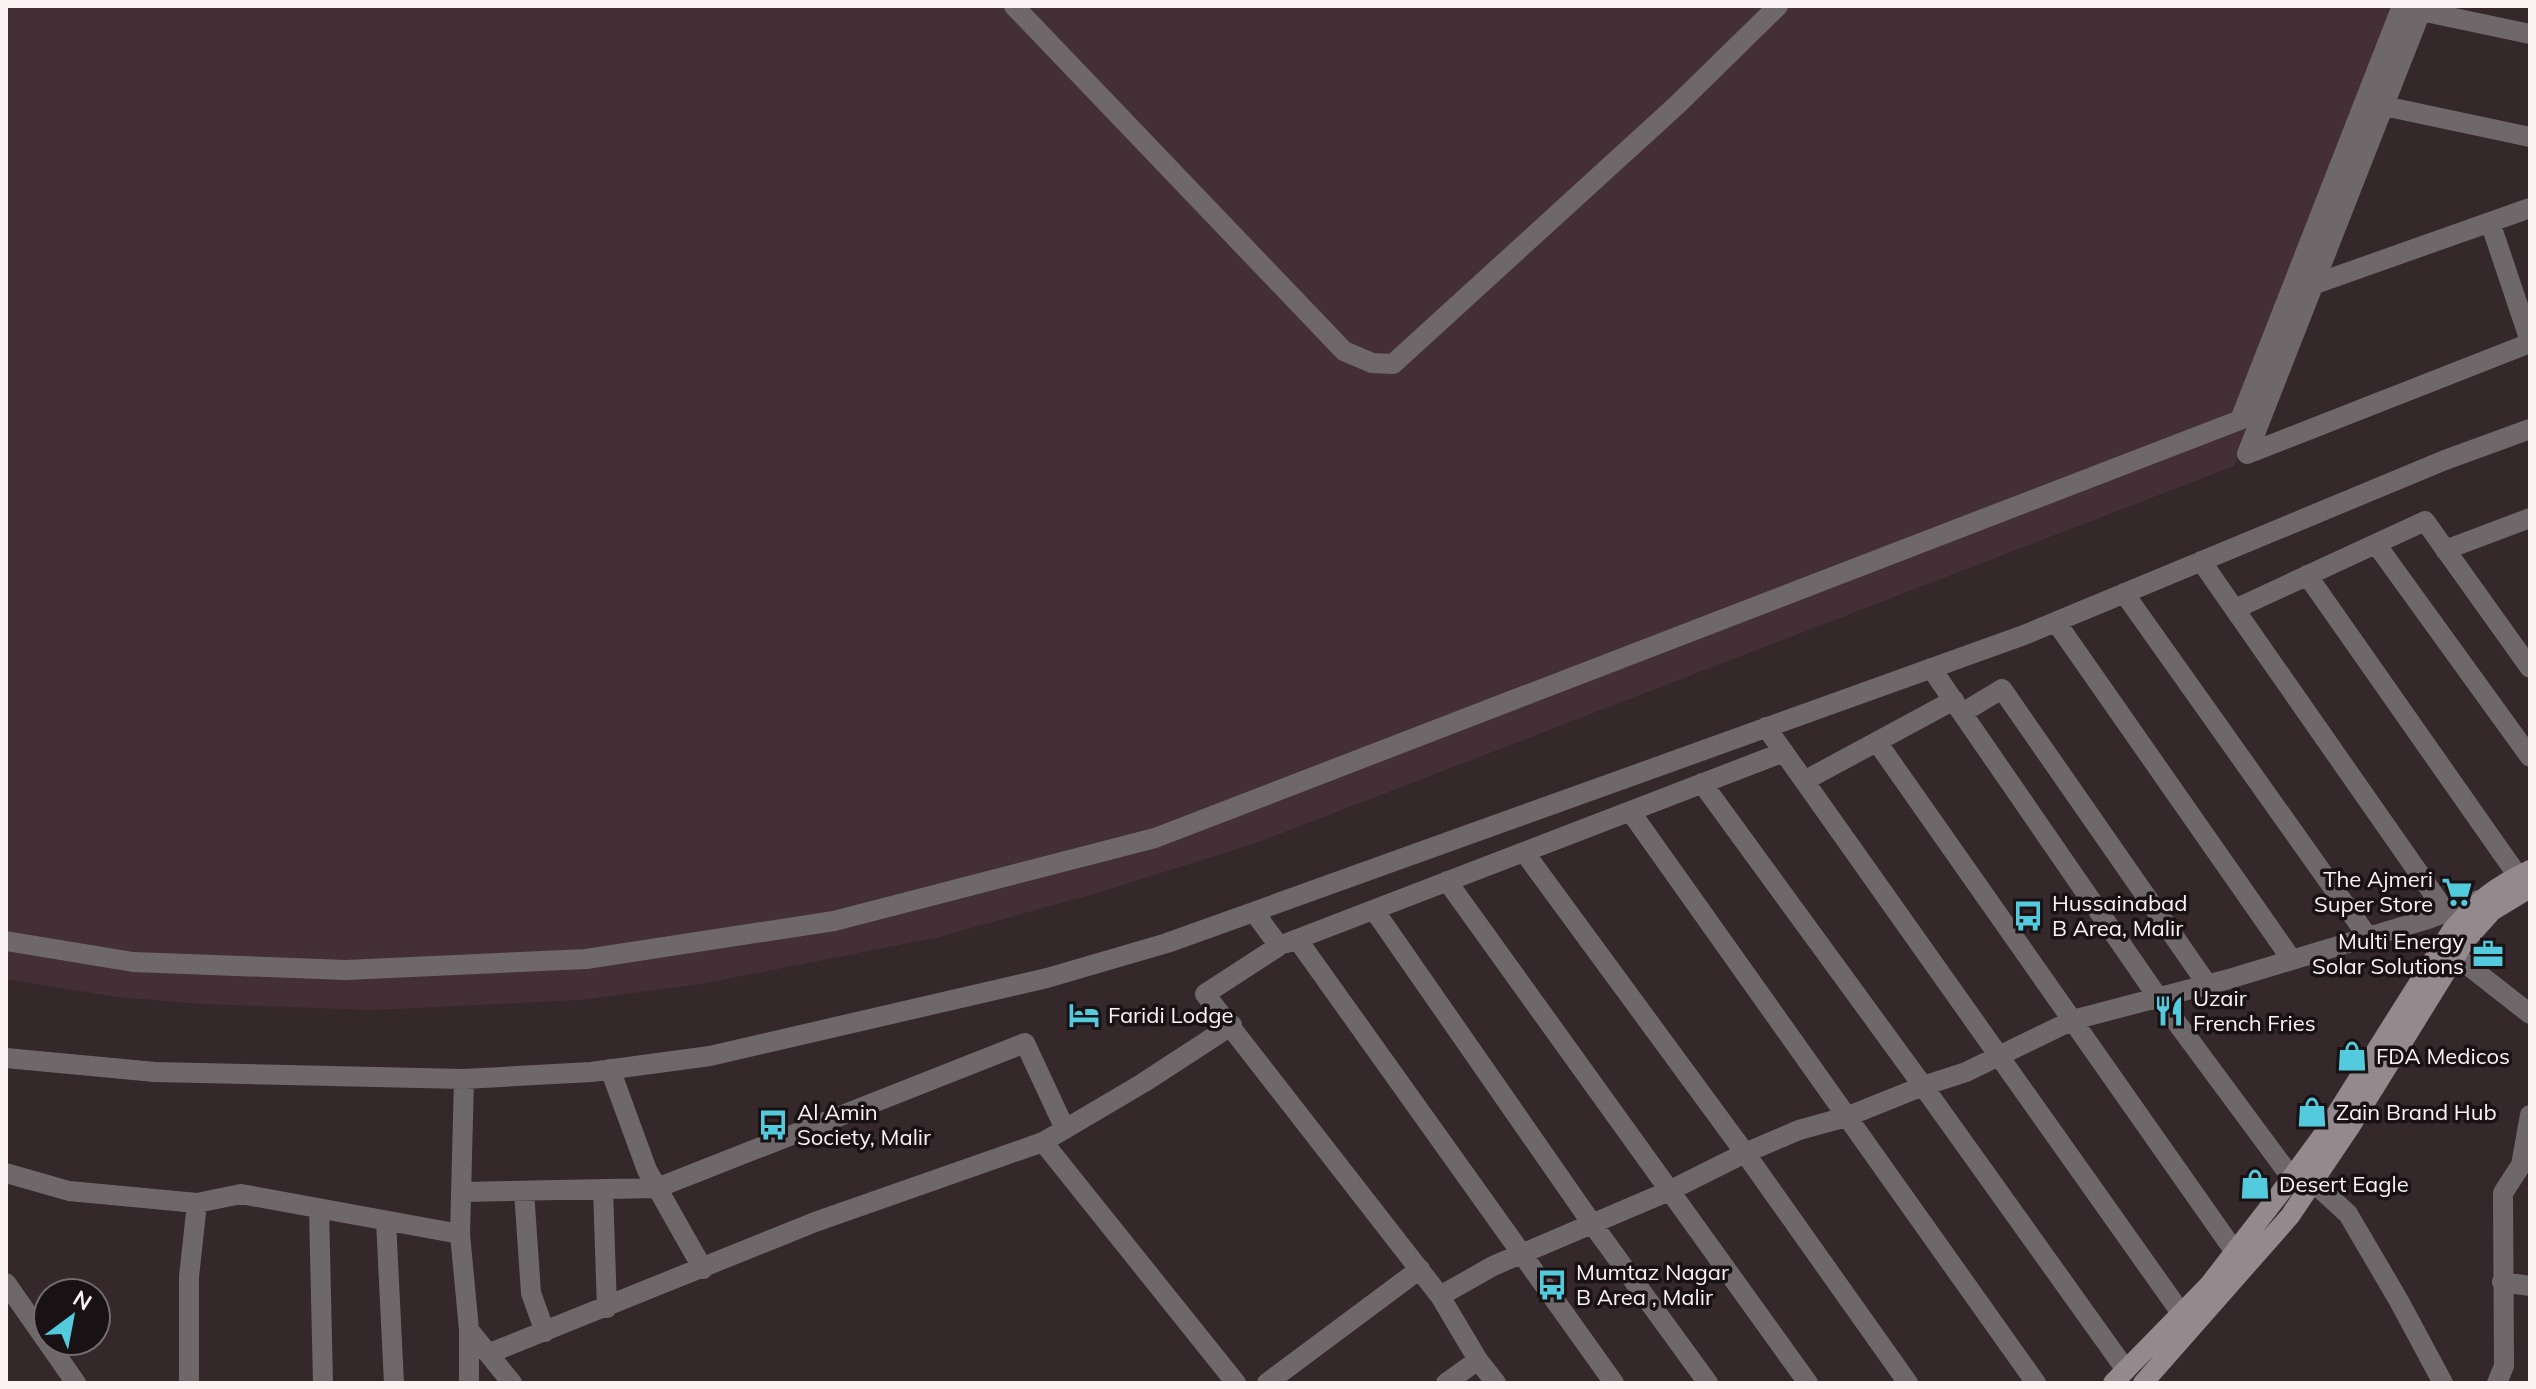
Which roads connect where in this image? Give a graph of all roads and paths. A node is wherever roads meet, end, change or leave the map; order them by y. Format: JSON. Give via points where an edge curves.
{"nodes":[{"id":1,"x":1014,"y":6,"type":"edge"},
{"id":2,"x":1778,"y":6,"type":"edge"},
{"id":3,"x":2415,"y":8,"type":"edge"},
{"id":4,"x":2530,"y":34,"type":"edge"},
{"id":5,"x":2384,"y":106,"type":"junction"},
{"id":6,"x":2530,"y":137,"type":"edge"},
{"id":7,"x":2530,"y":208,"type":"edge"},
{"id":8,"x":2490,"y":222,"type":"junction"},
{"id":9,"x":2315,"y":284,"type":"junction"},
{"id":10,"x":2530,"y":342,"type":"edge"},
{"id":11,"x":2530,"y":429,"type":"edge"},
{"id":12,"x":2530,"y":518,"type":"edge"},
{"id":13,"x":2376,"y":544,"type":"junction"},
{"id":14,"x":2445,"y":550,"type":"junction"},
{"id":15,"x":2201,"y":561,"type":"junction"},
{"id":16,"x":2307,"y":575,"type":"junction"},
{"id":17,"x":2124,"y":593,"type":"junction"},
{"id":18,"x":2235,"y":609,"type":"junction"},
{"id":19,"x":2056,"y":622,"type":"junction"},
{"id":20,"x":1931,"y":668,"type":"junction"},
{"id":21,"x":2530,"y":668,"type":"edge"},
{"id":22,"x":1958,"y":706,"type":"junction"},
{"id":23,"x":1766,"y":727,"type":"junction"},
{"id":24,"x":1877,"y":742,"type":"junction"},
{"id":25,"x":1784,"y":752,"type":"junction"},
{"id":26,"x":2530,"y":757,"type":"edge"},
{"id":27,"x":1804,"y":781,"type":"junction"},
{"id":28,"x":1702,"y":783,"type":"junction"},
{"id":29,"x":1630,"y":811,"type":"junction"},
{"id":30,"x":1524,"y":852,"type":"junction"},
{"id":31,"x":2526,"y":878,"type":"edge"},
{"id":32,"x":1447,"y":881,"type":"junction"},
{"id":33,"x":2479,"y":900,"type":"junction"},
{"id":34,"x":1374,"y":910,"type":"junction"},
{"id":35,"x":1254,"y":912,"type":"junction"},
{"id":36,"x":2446,"y":912,"type":"junction"},
{"id":37,"x":2368,"y":937,"type":"junction"},
{"id":38,"x":6,"y":941,"type":"edge"},
{"id":39,"x":1288,"y":943,"type":"junction"},
{"id":40,"x":2456,"y":956,"type":"junction"},
{"id":41,"x":2292,"y":960,"type":"junction"},
{"id":42,"x":2207,"y":984,"type":"junction"},
{"id":43,"x":2157,"y":996,"type":"junction"},
{"id":44,"x":2530,"y":1014,"type":"edge"},
{"id":45,"x":2073,"y":1020,"type":"junction"},
{"id":46,"x":1232,"y":1025,"type":"junction"},
{"id":47,"x":6,"y":1058,"type":"edge"},
{"id":48,"x":2000,"y":1058,"type":"junction"},
{"id":49,"x":610,"y":1069,"type":"junction"},
{"id":50,"x":464,"y":1079,"type":"junction"},
{"id":51,"x":1923,"y":1086,"type":"junction"},
{"id":52,"x":2530,"y":1115,"type":"edge"},
{"id":53,"x":1846,"y":1117,"type":"junction"},
{"id":54,"x":1065,"y":1129,"type":"junction"},
{"id":55,"x":1043,"y":1142,"type":"junction"},
{"id":56,"x":1745,"y":1153,"type":"junction"},
{"id":57,"x":2525,"y":1166,"type":"edge"},
{"id":58,"x":6,"y":1173,"type":"edge"},
{"id":59,"x":2291,"y":1177,"type":"junction"},
{"id":60,"x":2313,"y":1182,"type":"junction"},
{"id":61,"x":657,"y":1188,"type":"junction"},
{"id":62,"x":603,"y":1189,"type":"junction"},
{"id":63,"x":524,"y":1191,"type":"junction"},
{"id":64,"x":1669,"y":1191,"type":"junction"},
{"id":65,"x":461,"y":1192,"type":"junction"},
{"id":66,"x":197,"y":1203,"type":"junction"},
{"id":67,"x":319,"y":1208,"type":"junction"},
{"id":68,"x":386,"y":1221,"type":"junction"},
{"id":69,"x":1593,"y":1225,"type":"junction"},
{"id":70,"x":460,"y":1234,"type":"junction"},
{"id":71,"x":2235,"y":1252,"type":"junction"},
{"id":72,"x":1521,"y":1253,"type":"junction"},
{"id":73,"x":703,"y":1269,"type":"junction"},
{"id":74,"x":1420,"y":1269,"type":"junction"},
{"id":75,"x":2502,"y":1282,"type":"junction"},
{"id":76,"x":6,"y":1283,"type":"edge"},
{"id":77,"x":2530,"y":1286,"type":"edge"},
{"id":78,"x":1440,"y":1296,"type":"junction"},
{"id":79,"x":607,"y":1308,"type":"junction"},
{"id":80,"x":2181,"y":1313,"type":"junction"},
{"id":81,"x":469,"y":1330,"type":"junction"},
{"id":82,"x":545,"y":1332,"type":"junction"},
{"id":83,"x":490,"y":1353,"type":"junction"},
{"id":84,"x":1478,"y":1360,"type":"junction"},
{"id":85,"x":2120,"y":1376,"type":"edge"},
{"id":86,"x":76,"y":1383,"type":"edge"},
{"id":87,"x":189,"y":1383,"type":"edge"},
{"id":88,"x":323,"y":1383,"type":"edge"},
{"id":89,"x":394,"y":1383,"type":"edge"},
{"id":90,"x":469,"y":1383,"type":"edge"},
{"id":91,"x":512,"y":1383,"type":"edge"},
{"id":92,"x":1236,"y":1383,"type":"edge"},
{"id":93,"x":1267,"y":1383,"type":"edge"},
{"id":94,"x":1446,"y":1383,"type":"edge"},
{"id":95,"x":1496,"y":1383,"type":"edge"},
{"id":96,"x":1614,"y":1383,"type":"edge"},
{"id":97,"x":1708,"y":1383,"type":"edge"},
{"id":98,"x":1808,"y":1383,"type":"edge"},
{"id":99,"x":1908,"y":1383,"type":"edge"},
{"id":100,"x":2036,"y":1383,"type":"edge"},
{"id":101,"x":2143,"y":1383,"type":"edge"},
{"id":102,"x":2443,"y":1383,"type":"edge"},
{"id":103,"x":2497,"y":1383,"type":"edge"}],
"edges":[{"from":1,"to":2,"type":"street","via":[[1344,351],[1372,363],[1393,364]]},
{"from":3,"to":4,"type":"street"},
{"from":3,"to":5,"type":"street"},
{"from":3,"to":38,"type":"street","via":[[2240,420],[1155,838],[834,921],[586,959],[346,970],[133,962]]},
{"from":5,"to":6,"type":"street"},
{"from":5,"to":9,"type":"street"},
{"from":7,"to":8,"type":"street"},
{"from":8,"to":9,"type":"street"},
{"from":8,"to":10,"type":"street"},
{"from":9,"to":10,"type":"street","via":[[2247,454]]},
{"from":11,"to":15,"type":"street"},
{"from":12,"to":14,"type":"street"},
{"from":13,"to":14,"type":"street","via":[[2425,521]]},
{"from":13,"to":16,"type":"street"},
{"from":13,"to":26,"type":"street"},
{"from":14,"to":21,"type":"street"},
{"from":15,"to":17,"type":"street"},
{"from":15,"to":18,"type":"street"},
{"from":16,"to":18,"type":"street"},
{"from":16,"to":31,"type":"street"},
{"from":17,"to":19,"type":"street"},
{"from":17,"to":37,"type":"street"},
{"from":18,"to":36,"type":"street"},
{"from":19,"to":20,"type":"street"},
{"from":19,"to":41,"type":"street"},
{"from":20,"to":22,"type":"street"},
{"from":20,"to":23,"type":"street"},
{"from":22,"to":24,"type":"street"},
{"from":22,"to":42,"type":"street","via":[[2002,689]]},
{"from":22,"to":43,"type":"street"},
{"from":23,"to":25,"type":"street"},
{"from":23,"to":35,"type":"street"},
{"from":24,"to":27,"type":"street"},
{"from":24,"to":45,"type":"street"},
{"from":25,"to":27,"type":"street"},
{"from":25,"to":28,"type":"street"},
{"from":27,"to":48,"type":"street"},
{"from":28,"to":29,"type":"street"},
{"from":28,"to":51,"type":"street"},
{"from":29,"to":30,"type":"street"},
{"from":29,"to":53,"type":"street"},
{"from":30,"to":32,"type":"street"},
{"from":30,"to":56,"type":"street"},
{"from":31,"to":33,"type":"main road"},
{"from":31,"to":40,"type":"main road"},
{"from":32,"to":34,"type":"street"},
{"from":32,"to":64,"type":"street"},
{"from":33,"to":36,"type":"street"},
{"from":33,"to":59,"type":"main road","via":[[2452,930]]},
{"from":34,"to":39,"type":"street"},
{"from":34,"to":69,"type":"street"},
{"from":35,"to":39,"type":"street"},
{"from":35,"to":49,"type":"street","via":[[1047,978],[710,1056]]},
{"from":36,"to":37,"type":"street"},
{"from":37,"to":41,"type":"street"},
{"from":39,"to":46,"type":"street","via":[[1205,994]]},
{"from":39,"to":72,"type":"street"},
{"from":40,"to":44,"type":"street"},
{"from":40,"to":60,"type":"main road"},
{"from":41,"to":42,"type":"street"},
{"from":42,"to":43,"type":"street"},
{"from":43,"to":45,"type":"street"},
{"from":43,"to":59,"type":"street"},
{"from":45,"to":48,"type":"street"},
{"from":45,"to":71,"type":"street"},
{"from":46,"to":54,"type":"street"},
{"from":46,"to":74,"type":"street"},
{"from":47,"to":50,"type":"street","via":[[155,1072]]},
{"from":48,"to":51,"type":"street"},
{"from":48,"to":80,"type":"street"},
{"from":49,"to":50,"type":"street"},
{"from":49,"to":61,"type":"street"},
{"from":50,"to":65,"type":"street"},
{"from":51,"to":53,"type":"street"},
{"from":51,"to":85,"type":"street"},
{"from":52,"to":57,"type":"street"},
{"from":53,"to":56,"type":"street"},
{"from":53,"to":100,"type":"street"},
{"from":54,"to":55,"type":"street"},
{"from":54,"to":61,"type":"street","via":[[1025,1043]]},
{"from":55,"to":73,"type":"street","via":[[815,1222]]},
{"from":55,"to":92,"type":"street"},
{"from":56,"to":64,"type":"street"},
{"from":56,"to":99,"type":"street"},
{"from":57,"to":75,"type":"street","via":[[2503,1193]]},
{"from":58,"to":66,"type":"street","via":[[69,1191]]},
{"from":59,"to":60,"type":"street"},
{"from":59,"to":71,"type":"main road"},
{"from":60,"to":101,"type":"main road","via":[[2290,1216]]},
{"from":60,"to":102,"type":"street","via":[[2348,1214]]},
{"from":61,"to":62,"type":"street"},
{"from":61,"to":73,"type":"street"},
{"from":62,"to":63,"type":"street"},
{"from":62,"to":79,"type":"street"},
{"from":63,"to":65,"type":"street"},
{"from":63,"to":82,"type":"street","via":[[531,1293]]},
{"from":64,"to":69,"type":"street"},
{"from":64,"to":98,"type":"street"},
{"from":65,"to":70,"type":"street"},
{"from":66,"to":67,"type":"street","via":[[241,1194]]},
{"from":66,"to":87,"type":"street","via":[[189,1277]]},
{"from":67,"to":68,"type":"street"},
{"from":67,"to":88,"type":"street"},
{"from":68,"to":70,"type":"street"},
{"from":68,"to":89,"type":"street"},
{"from":69,"to":72,"type":"street"},
{"from":69,"to":97,"type":"street"},
{"from":70,"to":81,"type":"street"},
{"from":71,"to":80,"type":"main road"},
{"from":72,"to":78,"type":"street"},
{"from":72,"to":96,"type":"street"},
{"from":73,"to":79,"type":"street"},
{"from":74,"to":78,"type":"street"},
{"from":74,"to":93,"type":"street"},
{"from":75,"to":77,"type":"street"},
{"from":75,"to":103,"type":"street","via":[[2504,1366]]},
{"from":76,"to":86,"type":"street"},
{"from":78,"to":84,"type":"street"},
{"from":79,"to":82,"type":"street"},
{"from":80,"to":85,"type":"main road"},
{"from":81,"to":83,"type":"street"},
{"from":81,"to":90,"type":"street"},
{"from":82,"to":83,"type":"street"},
{"from":83,"to":91,"type":"street"},
{"from":84,"to":94,"type":"street"},
{"from":84,"to":95,"type":"street"}]}
